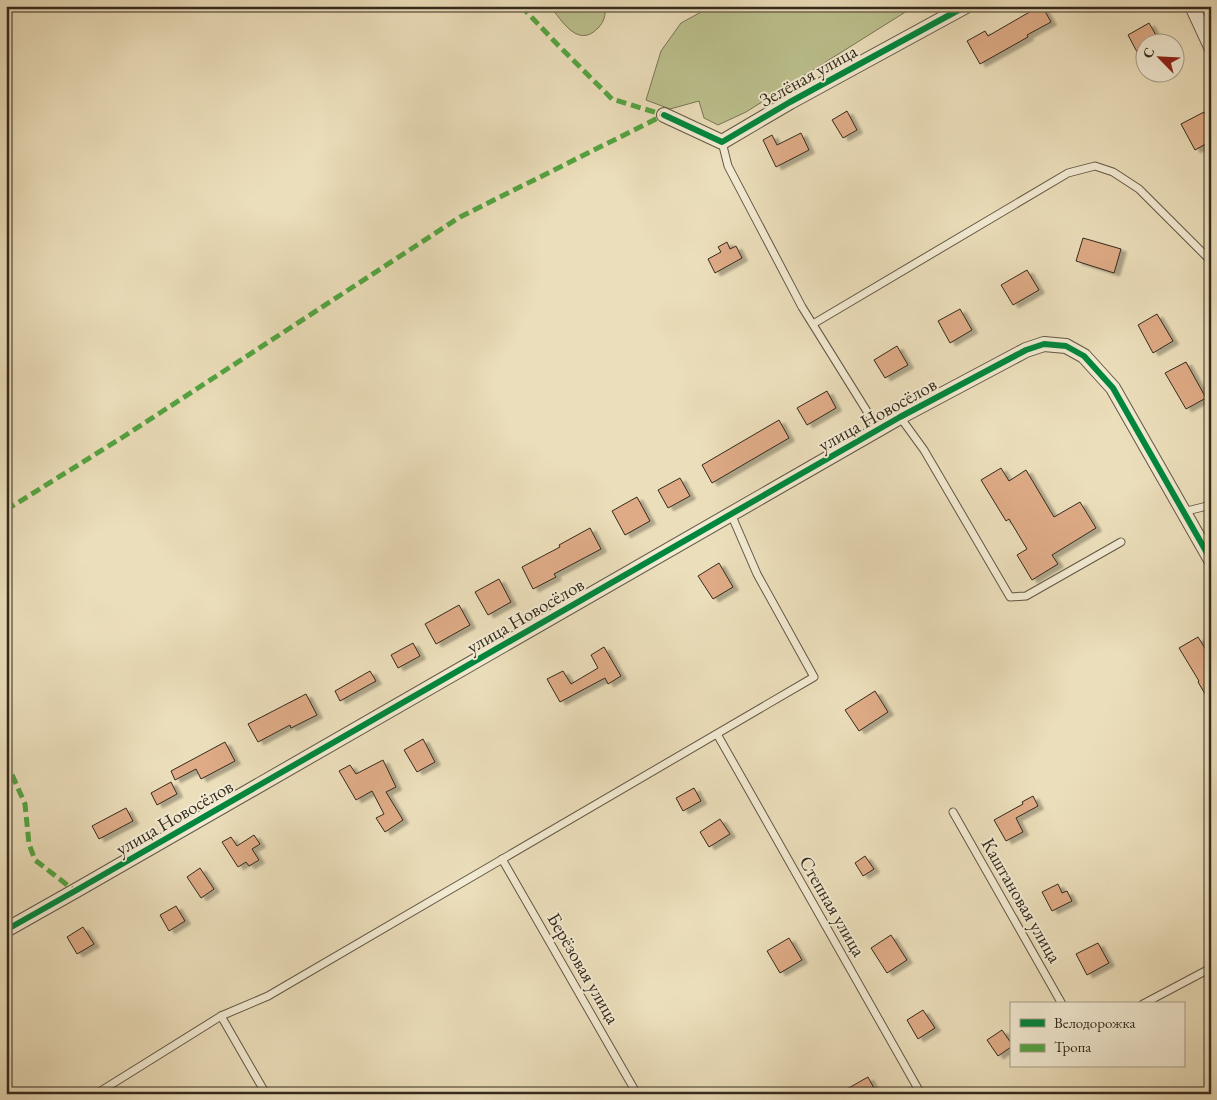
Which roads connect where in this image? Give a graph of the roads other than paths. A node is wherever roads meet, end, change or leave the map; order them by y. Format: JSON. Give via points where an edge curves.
{"nodes":[{"id":1,"x":966,"y":6,"type":"edge"},
{"id":2,"x":1192,"y":6,"type":"edge"},
{"id":3,"x":1211,"y":47,"type":"edge"},
{"id":4,"x":664,"y":115,"type":"dead end"},
{"id":5,"x":722,"y":142,"type":"junction"},
{"id":6,"x":1211,"y":261,"type":"edge"},
{"id":7,"x":813,"y":324,"type":"junction"},
{"id":8,"x":900,"y":417,"type":"junction"},
{"id":9,"x":878,"y":430,"type":"junction"},
{"id":10,"x":1211,"y":504,"type":"edge"},
{"id":11,"x":1183,"y":512,"type":"junction"},
{"id":12,"x":731,"y":514,"type":"junction"},
{"id":13,"x":1121,"y":542,"type":"dead end"},
{"id":14,"x":1211,"y":560,"type":"edge"},
{"id":15,"x":717,"y":734,"type":"junction"},
{"id":16,"x":953,"y":812,"type":"dead end"},
{"id":17,"x":502,"y":859,"type":"junction"},
{"id":18,"x":6,"y":930,"type":"edge"},
{"id":19,"x":1211,"y":968,"type":"edge"},
{"id":20,"x":1061,"y":1002,"type":"edge"},
{"id":21,"x":1147,"y":1002,"type":"edge"},
{"id":22,"x":221,"y":1016,"type":"junction"},
{"id":23,"x":96,"y":1094,"type":"edge"},
{"id":24,"x":266,"y":1094,"type":"edge"},
{"id":25,"x":637,"y":1094,"type":"edge"},
{"id":26,"x":921,"y":1094,"type":"edge"}],
"edges":[{"from":1,"to":5,"type":"street","name":"Зелёная улица"},
{"from":2,"to":3,"type":"street"},
{"from":4,"to":5,"type":"street"},
{"from":5,"to":7,"type":"lane","via":[[728,166]]},
{"from":6,"to":7,"type":"lane","via":[[1139,189],[1113,172],[1095,166],[1068,173]]},
{"from":7,"to":9,"type":"lane"},
{"from":8,"to":9,"type":"street","name":"улица Новосёлов"},
{"from":8,"to":11,"type":"street","name":"улица Новосёлов","via":[[1026,350],[1044,344],[1066,346],[1084,356],[1113,388]]},
{"from":8,"to":13,"type":"lane","via":[[924,450],[1010,597],[1026,596]]},
{"from":9,"to":12,"type":"street","name":"улица Новосёлов"},
{"from":10,"to":11,"type":"lane"},
{"from":11,"to":14,"type":"street"},
{"from":12,"to":15,"type":"lane","via":[[757,574],[814,677]]},
{"from":12,"to":18,"type":"street","name":"улица Новосёлов"},
{"from":15,"to":17,"type":"lane"},
{"from":15,"to":26,"type":"lane","name":"Степная улица"},
{"from":16,"to":20,"type":"lane","name":"Каштановая улица"},
{"from":17,"to":22,"type":"lane","via":[[268,996]]},
{"from":17,"to":25,"type":"lane","name":"Берёзовая улица"},
{"from":19,"to":21,"type":"lane"},
{"from":22,"to":23,"type":"lane"},
{"from":22,"to":24,"type":"lane"}]}
